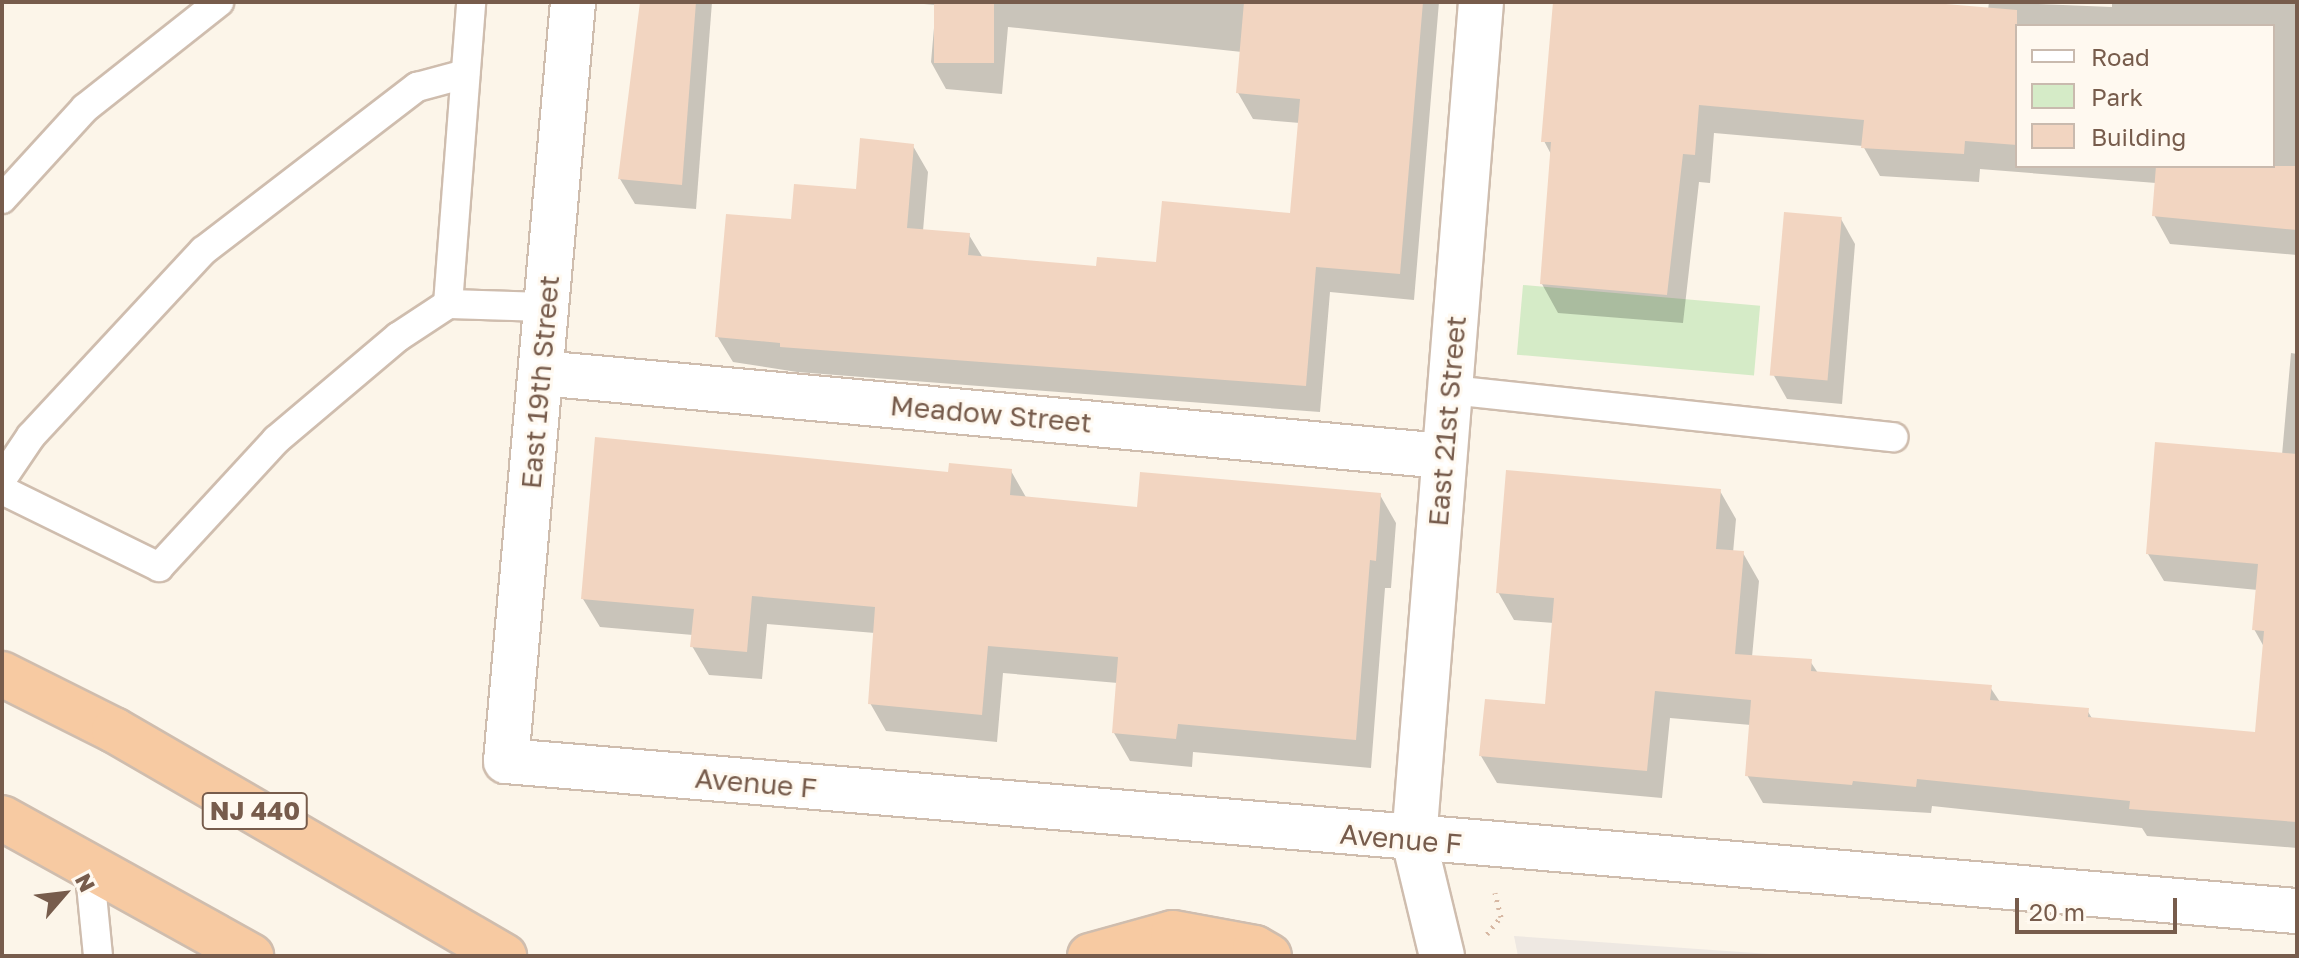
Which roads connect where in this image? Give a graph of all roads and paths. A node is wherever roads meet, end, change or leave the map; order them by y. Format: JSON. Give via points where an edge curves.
{"nodes":[{"id":1,"x":219,"y":2,"type":"edge"},
{"id":2,"x":471,"y":2,"type":"edge"},
{"id":3,"x":573,"y":2,"type":"edge"},
{"id":4,"x":1481,"y":2,"type":"edge"},
{"id":5,"x":465,"y":74,"type":"junction"},
{"id":6,"x":2,"y":199,"type":"edge"},
{"id":7,"x":448,"y":304,"type":"junction"},
{"id":8,"x":546,"y":307,"type":"junction"},
{"id":9,"x":541,"y":373,"type":"junction"},
{"id":10,"x":1451,"y":390,"type":"junction"},
{"id":11,"x":1894,"y":437,"type":"dead end"},
{"id":12,"x":1442,"y":456,"type":"junction"},
{"id":13,"x":2,"y":479,"type":"edge"},
{"id":14,"x":2,"y":490,"type":"edge"},
{"id":15,"x":2,"y":674,"type":"edge"},
{"id":16,"x":506,"y":761,"type":"joint"},
{"id":17,"x":2,"y":818,"type":"edge"},
{"id":18,"x":1414,"y":840,"type":"junction"},
{"id":19,"x":89,"y":864,"type":"junction"},
{"id":20,"x":2297,"y":911,"type":"edge"},
{"id":21,"x":98,"y":956,"type":"edge"},
{"id":22,"x":251,"y":956,"type":"edge"},
{"id":23,"x":504,"y":956,"type":"edge"},
{"id":24,"x":1090,"y":956,"type":"edge"},
{"id":25,"x":1269,"y":956,"type":"edge"},
{"id":26,"x":1442,"y":956,"type":"edge"}],
"edges":[{"from":1,"to":6,"type":"lane","via":[[85,108]]},
{"from":2,"to":5,"type":"lane"},
{"from":3,"to":8,"type":"street","name":"East 19th Street"},
{"from":4,"to":10,"type":"street","name":"East 21st Street"},
{"from":5,"to":7,"type":"lane"},
{"from":5,"to":13,"type":"lane","via":[[417,87],[203,251],[31,436]]},
{"from":7,"to":8,"type":"lane"},
{"from":7,"to":14,"type":"lane","via":[[398,337],[276,440],[159,567]]},
{"from":8,"to":9,"type":"street","name":"East 19th Street"},
{"from":9,"to":12,"type":"street","name":"Meadow Street"},
{"from":9,"to":16,"type":"street","name":"East 19th Street"},
{"from":10,"to":11,"type":"lane"},
{"from":10,"to":12,"type":"street","name":"East 21st Street"},
{"from":12,"to":18,"type":"street","name":"East 21st Street"},
{"from":15,"to":23,"type":"highway","number":"NJ 440","via":[[114,730]]},
{"from":16,"to":18,"type":"street","name":"Avenue F"},
{"from":17,"to":19,"type":"highway"},
{"from":18,"to":20,"type":"street","name":"Avenue F"},
{"from":18,"to":26,"type":"street","name":"East 21st Street"},
{"from":19,"to":21,"type":"lane"},
{"from":19,"to":22,"type":"highway"},
{"from":24,"to":25,"type":"highway","via":[[1173,933],[1255,948]]}]}
